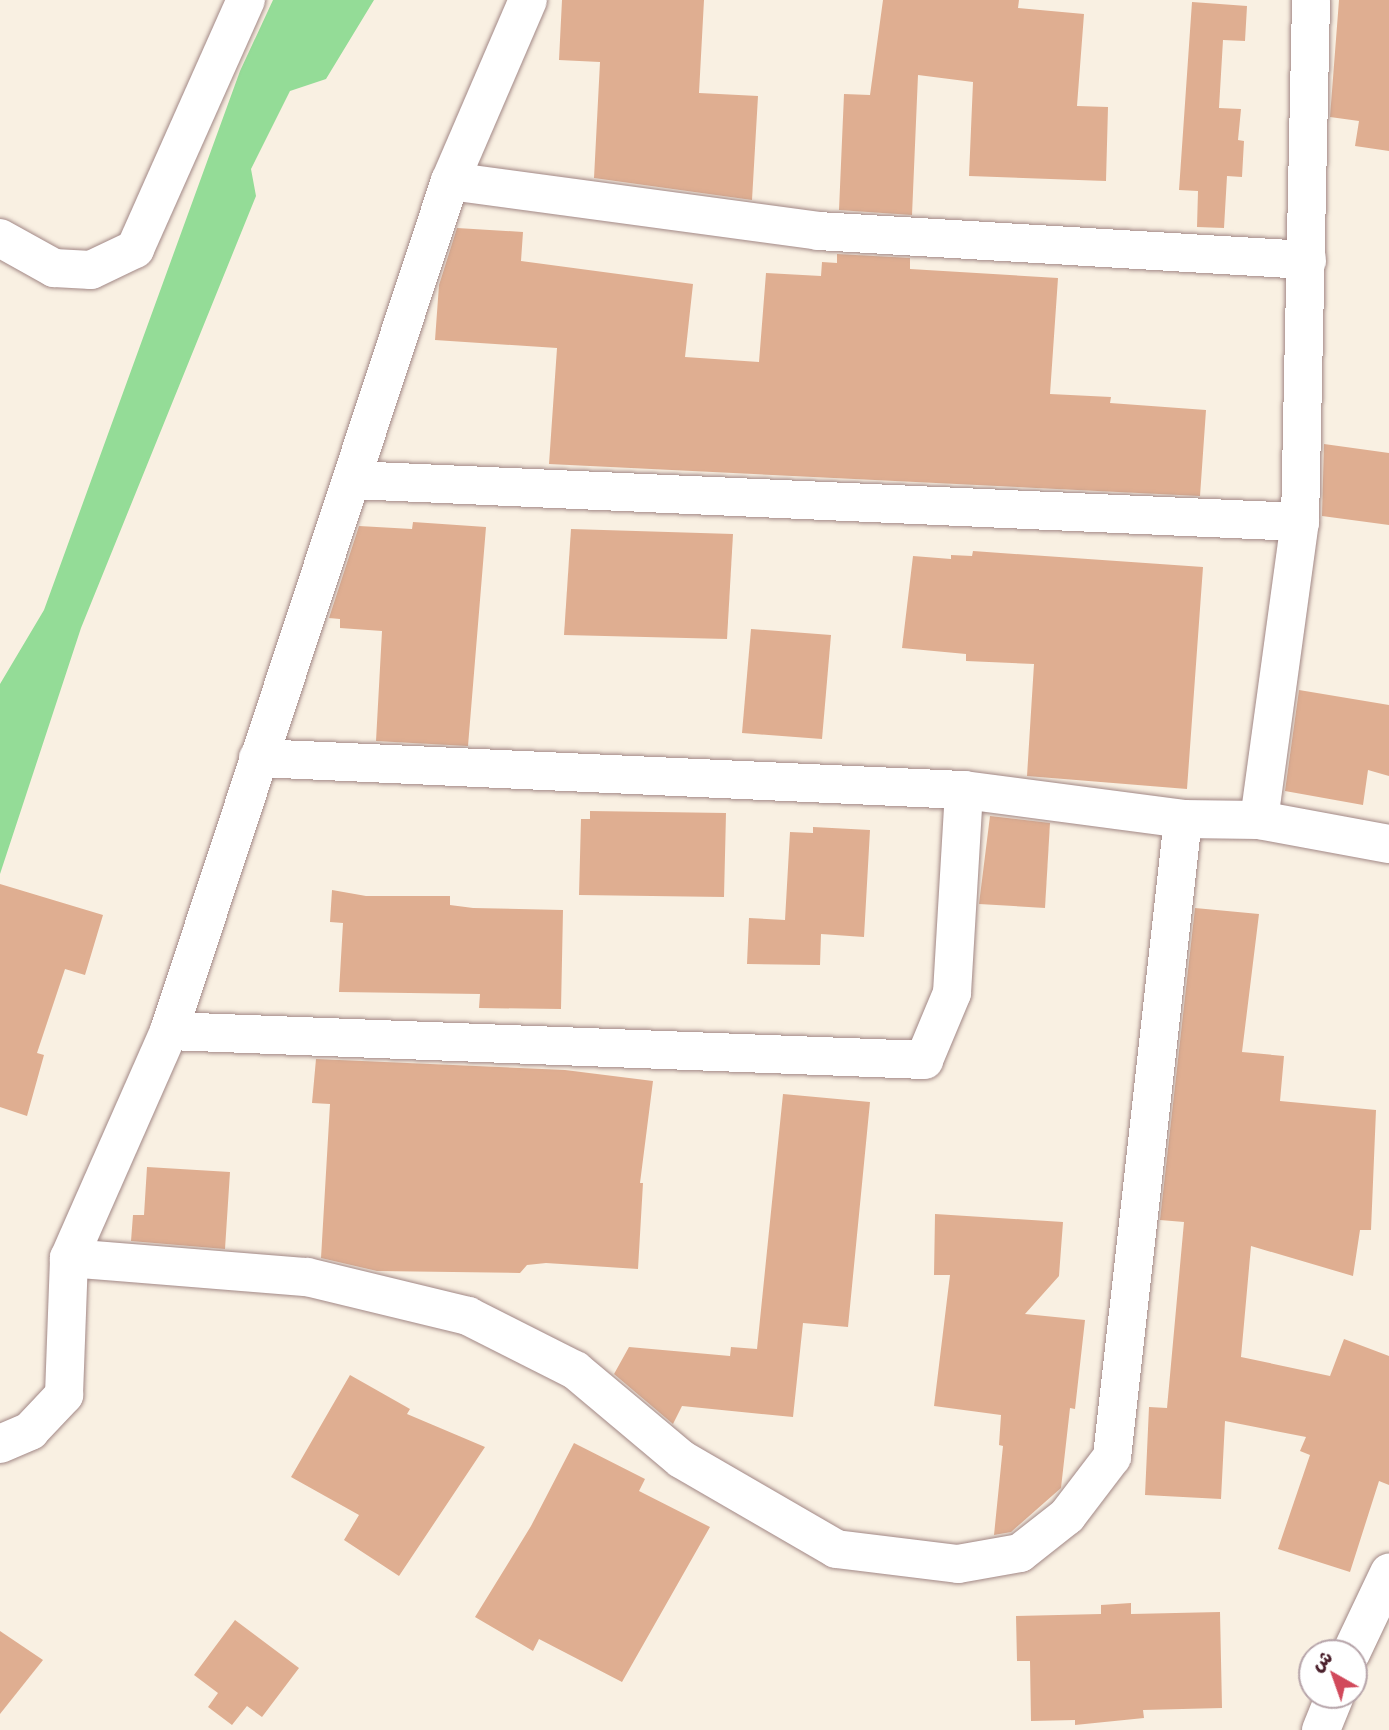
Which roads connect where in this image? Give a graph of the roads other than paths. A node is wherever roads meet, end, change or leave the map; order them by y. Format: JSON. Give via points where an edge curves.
{"nodes":[{"id":1,"x":246,"y":0,"type":"edge"},
{"id":2,"x":528,"y":0,"type":"edge"},
{"id":3,"x":1311,"y":0,"type":"edge"},
{"id":4,"x":450,"y":181,"type":"junction"},
{"id":5,"x":0,"y":238,"type":"edge"},
{"id":6,"x":1307,"y":260,"type":"junction"},
{"id":7,"x":352,"y":480,"type":"junction"},
{"id":8,"x":1300,"y":522,"type":"junction"},
{"id":9,"x":258,"y":758,"type":"junction"},
{"id":10,"x":964,"y":790,"type":"junction"},
{"id":11,"x":1182,"y":819,"type":"junction"},
{"id":12,"x":1259,"y":820,"type":"junction"},
{"id":13,"x":1389,"y":844,"type":"edge"},
{"id":14,"x":169,"y":1031,"type":"junction"},
{"id":15,"x":69,"y":1258,"type":"junction"},
{"id":16,"x":0,"y":1444,"type":"edge"},
{"id":17,"x":1389,"y":1573,"type":"edge"},
{"id":18,"x":1358,"y":1639,"type":"edge"},
{"id":19,"x":1329,"y":1709,"type":"edge"},
{"id":20,"x":1321,"y":1730,"type":"edge"}],
"edges":[{"from":1,"to":5,"type":"street","via":[[135,249],[91,270],[54,268]]},
{"from":2,"to":4,"type":"street"},
{"from":3,"to":6,"type":"street"},
{"from":4,"to":6,"type":"street","via":[[818,230]]},
{"from":4,"to":7,"type":"street"},
{"from":6,"to":8,"type":"street"},
{"from":7,"to":8,"type":"street"},
{"from":7,"to":9,"type":"street"},
{"from":8,"to":12,"type":"street"},
{"from":9,"to":10,"type":"street"},
{"from":9,"to":14,"type":"street"},
{"from":10,"to":11,"type":"street"},
{"from":10,"to":14,"type":"street","via":[[952,993],[925,1060]]},
{"from":11,"to":12,"type":"street"},
{"from":11,"to":15,"type":"street","via":[[1112,1457],[1066,1516],[1020,1553],[958,1564],[836,1549],[681,1459],[575,1370],[468,1316],[307,1277]]},
{"from":12,"to":13,"type":"street"},
{"from":14,"to":15,"type":"street"},
{"from":15,"to":16,"type":"street","via":[[64,1395],[30,1431]]},
{"from":17,"to":18,"type":"street"},
{"from":19,"to":20,"type":"street"}]}
